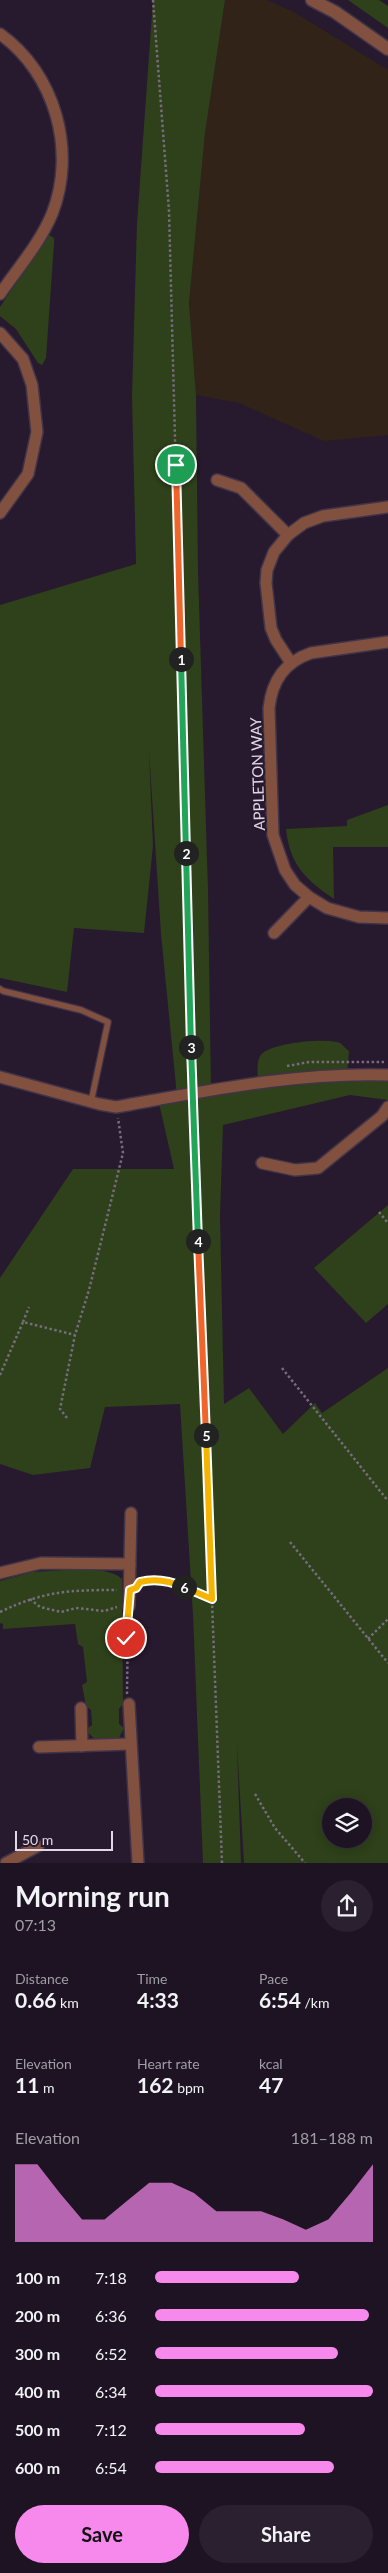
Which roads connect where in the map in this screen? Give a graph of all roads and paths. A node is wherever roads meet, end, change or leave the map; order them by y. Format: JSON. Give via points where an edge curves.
{"nodes":[{"id":1,"x":153,"y":0,"type":"edge"},
{"id":2,"x":312,"y":0,"type":"edge"},
{"id":3,"x":0,"y":34,"type":"edge"},
{"id":4,"x":388,"y":49,"type":"edge"},
{"id":5,"x":0,"y":294,"type":"edge"},
{"id":6,"x":0,"y":333,"type":"edge"},
{"id":7,"x":217,"y":480,"type":"dead end"},
{"id":8,"x":388,"y":507,"type":"edge"},
{"id":9,"x":0,"y":512,"type":"edge"},
{"id":10,"x":288,"y":536,"type":"junction"},
{"id":11,"x":388,"y":642,"type":"edge"},
{"id":12,"x":291,"y":662,"type":"junction"},
{"id":13,"x":309,"y":898,"type":"junction"},
{"id":14,"x":388,"y":918,"type":"edge"},
{"id":15,"x":274,"y":933,"type":"dead end"},
{"id":16,"x":0,"y":989,"type":"edge"},
{"id":17,"x":388,"y":1075,"type":"edge"},
{"id":18,"x":0,"y":1078,"type":"edge"},
{"id":19,"x":192,"y":1094,"type":"junction"},
{"id":20,"x":92,"y":1102,"type":"junction"},
{"id":21,"x":116,"y":1107,"type":"junction"},
{"id":22,"x":388,"y":1107,"type":"edge"},
{"id":23,"x":262,"y":1163,"type":"dead end"},
{"id":24,"x":379,"y":1212,"type":"dead end"},
{"id":25,"x":388,"y":1223,"type":"edge"},
{"id":26,"x":29,"y":1308,"type":"dead end"},
{"id":27,"x":23,"y":1322,"type":"junction"},
{"id":28,"x":75,"y":1335,"type":"junction"},
{"id":29,"x":282,"y":1368,"type":"dead end"},
{"id":30,"x":0,"y":1374,"type":"edge"},
{"id":31,"x":67,"y":1418,"type":"dead end"},
{"id":32,"x":388,"y":1501,"type":"edge"},
{"id":33,"x":131,"y":1513,"type":"dead end"},
{"id":34,"x":290,"y":1542,"type":"dead end"},
{"id":35,"x":130,"y":1564,"type":"junction"},
{"id":36,"x":0,"y":1573,"type":"edge"},
{"id":37,"x":130,"y":1590,"type":"junction"},
{"id":38,"x":30,"y":1599,"type":"junction"},
{"id":39,"x":212,"y":1599,"type":"junction"},
{"id":40,"x":129,"y":1606,"type":"junction"},
{"id":41,"x":0,"y":1612,"type":"edge"},
{"id":42,"x":388,"y":1619,"type":"edge"},
{"id":43,"x":368,"y":1638,"type":"junction"},
{"id":44,"x":388,"y":1663,"type":"edge"},
{"id":45,"x":129,"y":1704,"type":"joint"},
{"id":46,"x":81,"y":1708,"type":"dead end"},
{"id":47,"x":131,"y":1744,"type":"junction"},
{"id":48,"x":82,"y":1746,"type":"junction"},
{"id":49,"x":39,"y":1747,"type":"dead end"},
{"id":50,"x":255,"y":1794,"type":"dead end"},
{"id":51,"x":38,"y":1846,"type":"dead end"},
{"id":52,"x":13,"y":1861,"type":"edge"},
{"id":53,"x":138,"y":1863,"type":"edge"},
{"id":54,"x":222,"y":1863,"type":"edge"},
{"id":55,"x":306,"y":1863,"type":"edge"}],
"edges":[{"from":1,"to":19,"type":"path","via":[[170,211]]},
{"from":2,"to":4,"type":"street"},
{"from":3,"to":5,"type":"street","via":[[30,63],[49,92],[58,127],[62,165],[57,198],[46,227]]},
{"from":6,"to":9,"type":"street","via":[[23,359],[32,385],[37,432],[28,474]]},
{"from":7,"to":10,"type":"street","via":[[241,488]]},
{"from":8,"to":10,"type":"street","via":[[323,516],[304,522]]},
{"from":10,"to":12,"type":"street","via":[[274,552],[266,583],[271,628]]},
{"from":11,"to":12,"type":"street","name":"APPLETON WAY","via":[[311,653]]},
{"from":12,"to":13,"type":"street","name":"APPLETON WAY","via":[[276,681],[269,708],[273,835],[285,870]]},
{"from":13,"to":14,"type":"street","name":"APPLETON WAY","via":[[344,914]]},
{"from":13,"to":15,"type":"street"},
{"from":16,"to":20,"type":"lane","via":[[81,1010],[108,1022]]},
{"from":17,"to":19,"type":"street","via":[[305,1077]]},
{"from":18,"to":20,"type":"street"},
{"from":19,"to":21,"type":"street"},
{"from":19,"to":39,"type":"path"},
{"from":20,"to":21,"type":"street"},
{"from":21,"to":28,"type":"path","via":[[123,1153]]},
{"from":22,"to":23,"type":"street","via":[[382,1116],[318,1168],[295,1170]]},
{"from":24,"to":25,"type":"path"},
{"from":26,"to":27,"type":"path"},
{"from":27,"to":28,"type":"path"},
{"from":27,"to":30,"type":"path"},
{"from":28,"to":31,"type":"path","via":[[60,1409]]},
{"from":29,"to":32,"type":"path"},
{"from":33,"to":35,"type":"street"},
{"from":34,"to":43,"type":"path"},
{"from":35,"to":36,"type":"street","via":[[41,1563]]},
{"from":35,"to":37,"type":"street"},
{"from":37,"to":38,"type":"path","via":[[77,1591],[44,1594]]},
{"from":37,"to":39,"type":"path","via":[[140,1582],[164,1581]]},
{"from":37,"to":40,"type":"street"},
{"from":38,"to":40,"type":"path","via":[[40,1607],[62,1612],[76,1608],[104,1611]]},
{"from":38,"to":41,"type":"path"},
{"from":39,"to":54,"type":"path"},
{"from":40,"to":45,"type":"path","via":[[126,1647]]},
{"from":42,"to":43,"type":"path"},
{"from":43,"to":44,"type":"path"},
{"from":45,"to":47,"type":"street"},
{"from":46,"to":48,"type":"street"},
{"from":47,"to":48,"type":"street"},
{"from":47,"to":53,"type":"street"},
{"from":48,"to":49,"type":"street"},
{"from":50,"to":55,"type":"path","via":[[275,1828]]},
{"from":51,"to":52,"type":"street"}]}
